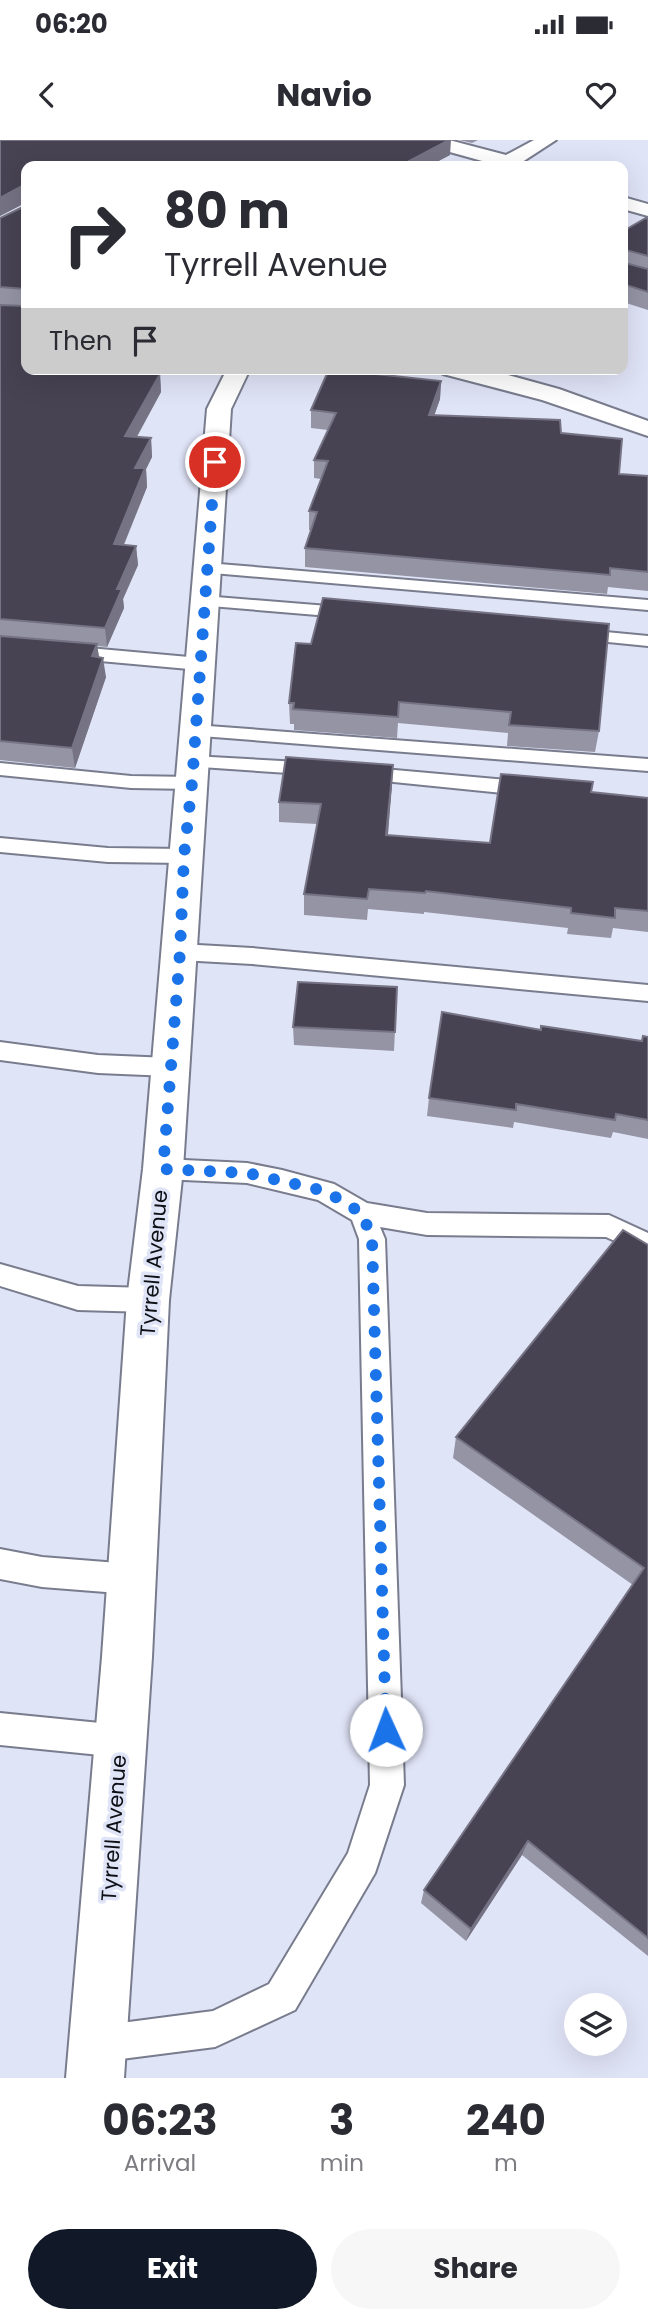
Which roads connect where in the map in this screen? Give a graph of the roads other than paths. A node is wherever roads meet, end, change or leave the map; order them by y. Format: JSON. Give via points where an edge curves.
{"nodes":[{"id":1,"x":428,"y":140,"type":"edge"},
{"id":2,"x":547,"y":140,"type":"edge"},
{"id":3,"x":495,"y":161,"type":"edge"},
{"id":4,"x":510,"y":161,"type":"edge"},
{"id":5,"x":628,"y":204,"type":"edge"},
{"id":6,"x":648,"y":210,"type":"edge"},
{"id":7,"x":236,"y":375,"type":"edge"},
{"id":8,"x":481,"y":375,"type":"edge"},
{"id":9,"x":648,"y":429,"type":"edge"},
{"id":10,"x":206,"y":585,"type":"junction"},
{"id":11,"x":648,"y":605,"type":"edge"},
{"id":12,"x":372,"y":615,"type":"edge"},
{"id":13,"x":552,"y":632,"type":"edge"},
{"id":14,"x":648,"y":641,"type":"edge"},
{"id":15,"x":0,"y":646,"type":"edge"},
{"id":16,"x":200,"y":664,"type":"junction"},
{"id":17,"x":193,"y":759,"type":"junction"},
{"id":18,"x":648,"y":765,"type":"edge"},
{"id":19,"x":0,"y":769,"type":"edge"},
{"id":20,"x":555,"y":791,"type":"edge"},
{"id":21,"x":0,"y":845,"type":"edge"},
{"id":22,"x":184,"y":856,"type":"junction"},
{"id":23,"x":180,"y":952,"type":"junction"},
{"id":24,"x":648,"y":993,"type":"edge"},
{"id":25,"x":0,"y":1051,"type":"edge"},
{"id":26,"x":169,"y":1067,"type":"junction"},
{"id":27,"x":163,"y":1169,"type":"junction"},
{"id":28,"x":362,"y":1213,"type":"junction"},
{"id":29,"x":648,"y":1245,"type":"edge"},
{"id":30,"x":0,"y":1275,"type":"edge"},
{"id":31,"x":148,"y":1300,"type":"junction"},
{"id":32,"x":0,"y":1564,"type":"edge"},
{"id":33,"x":131,"y":1579,"type":"junction"},
{"id":34,"x":0,"y":1728,"type":"edge"},
{"id":35,"x":120,"y":1741,"type":"junction"},
{"id":36,"x":96,"y":2061,"type":"edge"}],
"edges":[{"from":1,"to":3,"type":"street"},
{"from":2,"to":4,"type":"street"},
{"from":5,"to":6,"type":"street"},
{"from":7,"to":10,"type":"street","name":"Tyrrell Avenue","via":[[219,409]]},
{"from":8,"to":9,"type":"street","via":[[584,404]]},
{"from":10,"to":11,"type":"lane"},
{"from":10,"to":12,"type":"lane"},
{"from":10,"to":16,"type":"street","name":"Tyrrell Avenue"},
{"from":13,"to":14,"type":"lane"},
{"from":15,"to":16,"type":"lane"},
{"from":16,"to":17,"type":"street","name":"Tyrrell Avenue"},
{"from":17,"to":18,"type":"lane"},
{"from":17,"to":19,"type":"lane","via":[[131,782]]},
{"from":17,"to":20,"type":"lane"},
{"from":17,"to":22,"type":"street","name":"Tyrrell Avenue"},
{"from":21,"to":22,"type":"lane","via":[[108,855]]},
{"from":22,"to":23,"type":"street","name":"Tyrrell Avenue"},
{"from":23,"to":24,"type":"lane"},
{"from":23,"to":26,"type":"street","name":"Tyrrell Avenue"},
{"from":25,"to":26,"type":"lane","via":[[98,1064]]},
{"from":26,"to":27,"type":"street","name":"Tyrrell Avenue"},
{"from":27,"to":28,"type":"lane","via":[[247,1173],[282,1180],[325,1191]]},
{"from":27,"to":31,"type":"street","name":"Tyrrell Avenue"},
{"from":28,"to":29,"type":"lane","via":[[427,1224],[608,1226]]},
{"from":28,"to":36,"type":"lane","via":[[372,1239],[387,1785],[367,1849],[282,1997],[215,2029]]},
{"from":30,"to":31,"type":"lane","via":[[78,1298]]},
{"from":31,"to":33,"type":"street","name":"Tyrrell Avenue"},
{"from":32,"to":33,"type":"lane"},
{"from":33,"to":35,"type":"street","name":"Tyrrell Avenue"},
{"from":34,"to":35,"type":"lane"},
{"from":35,"to":36,"type":"street","name":"Tyrrell Avenue"}]}
